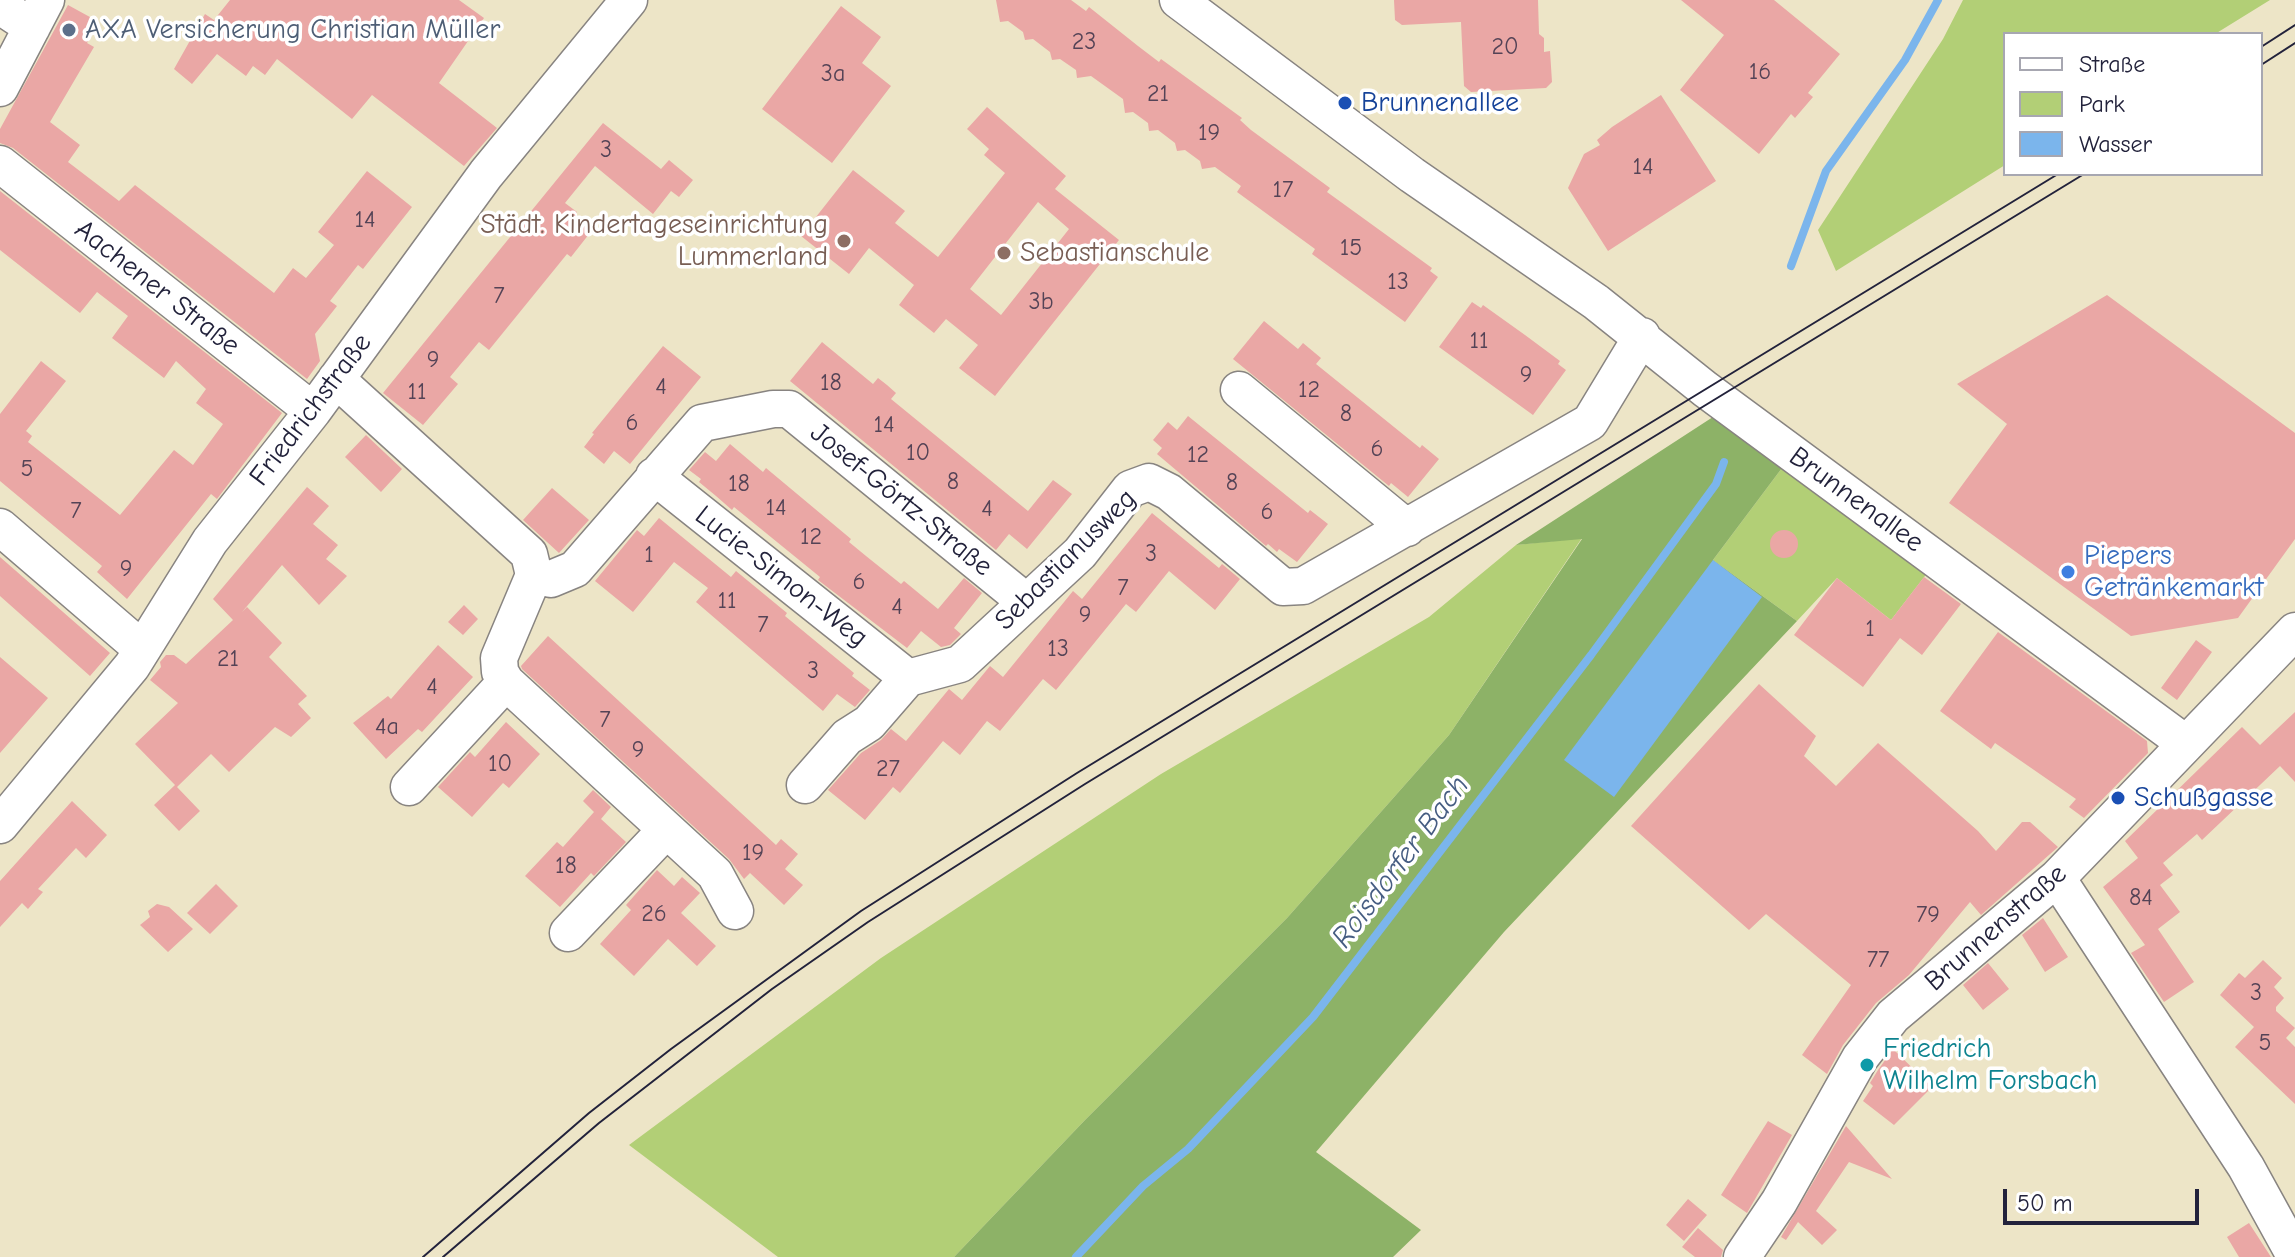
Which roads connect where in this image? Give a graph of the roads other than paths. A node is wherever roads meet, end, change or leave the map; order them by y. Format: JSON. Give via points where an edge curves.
{"nodes":[{"id":1,"x":629,"y":0,"type":"edge"},
{"id":2,"x":1178,"y":0,"type":"edge"},
{"id":3,"x":0,"y":6,"type":"edge"},
{"id":4,"x":39,"y":14,"type":"edge"},
{"id":5,"x":0,"y":88,"type":"edge"},
{"id":6,"x":0,"y":164,"type":"edge"},
{"id":7,"x":1642,"y":336,"type":"junction"},
{"id":8,"x":336,"y":379,"type":"junction"},
{"id":9,"x":1239,"y":390,"type":"dead end"},
{"id":10,"x":313,"y":411,"type":"junction"},
{"id":11,"x":654,"y":476,"type":"junction"},
{"id":12,"x":0,"y":527,"type":"edge"},
{"id":13,"x":1407,"y":528,"type":"junction"},
{"id":14,"x":534,"y":575,"type":"junction"},
{"id":15,"x":1025,"y":601,"type":"junction"},
{"id":16,"x":2295,"y":631,"type":"edge"},
{"id":17,"x":142,"y":649,"type":"junction"},
{"id":18,"x":908,"y":678,"type":"junction"},
{"id":19,"x":506,"y":682,"type":"junction"},
{"id":20,"x":2185,"y":743,"type":"junction"},
{"id":21,"x":805,"y":785,"type":"dead end"},
{"id":22,"x":409,"y":787,"type":"dead end"},
{"id":23,"x":0,"y":825,"type":"edge"},
{"id":24,"x":666,"y":830,"type":"junction"},
{"id":25,"x":2057,"y":878,"type":"junction"},
{"id":26,"x":735,"y":911,"type":"dead end"},
{"id":27,"x":568,"y":933,"type":"dead end"},
{"id":28,"x":2295,"y":1256,"type":"edge"},
{"id":29,"x":1742,"y":1257,"type":"edge"}],
"edges":[{"from":1,"to":8,"type":"street","name":"Friedrichstraße","via":[[486,174]]},
{"from":2,"to":7,"type":"street","name":"Brunnenallee","via":[[1412,175]]},
{"from":3,"to":4,"type":"street"},
{"from":4,"to":5,"type":"street"},
{"from":6,"to":10,"type":"street","name":"Aachener Straße"},
{"from":7,"to":13,"type":"street","name":"Sebastianusweg","via":[[1590,422]]},
{"from":7,"to":20,"type":"street","name":"Brunnenallee","via":[[1705,389]]},
{"from":8,"to":10,"type":"street","name":"Friedrichstraße"},
{"from":8,"to":14,"type":"street","via":[[529,554]]},
{"from":9,"to":13,"type":"street"},
{"from":10,"to":17,"type":"street","name":"Friedrichstraße","via":[[210,541]]},
{"from":11,"to":14,"type":"street","via":[[575,569],[551,579]]},
{"from":11,"to":15,"type":"street","name":"Josef-Görtz-Straße","via":[[702,423],[789,409]]},
{"from":11,"to":18,"type":"street","name":"Lucie-Simon-Weg"},
{"from":12,"to":17,"type":"street"},
{"from":13,"to":15,"type":"street","name":"Sebastianusweg","via":[[1303,586],[1283,587],[1169,492],[1149,482],[1130,489],[1080,553]]},
{"from":14,"to":19,"type":"street","via":[[499,658]]},
{"from":15,"to":18,"type":"street","name":"Sebastianusweg","via":[[960,664]]},
{"from":16,"to":20,"type":"street","name":"Brunnenstraße"},
{"from":17,"to":23,"type":"street","name":"Friedrichstraße"},
{"from":18,"to":21,"type":"street"},
{"from":19,"to":22,"type":"street"},
{"from":19,"to":24,"type":"street"},
{"from":20,"to":25,"type":"street","name":"Brunnenstraße"},
{"from":24,"to":26,"type":"street","via":[[715,874]]},
{"from":24,"to":27,"type":"street"},
{"from":25,"to":28,"type":"street","via":[[2246,1167]]},
{"from":25,"to":29,"type":"street","name":"Brunnenstraße","via":[[1893,1016],[1860,1058]]}]}
